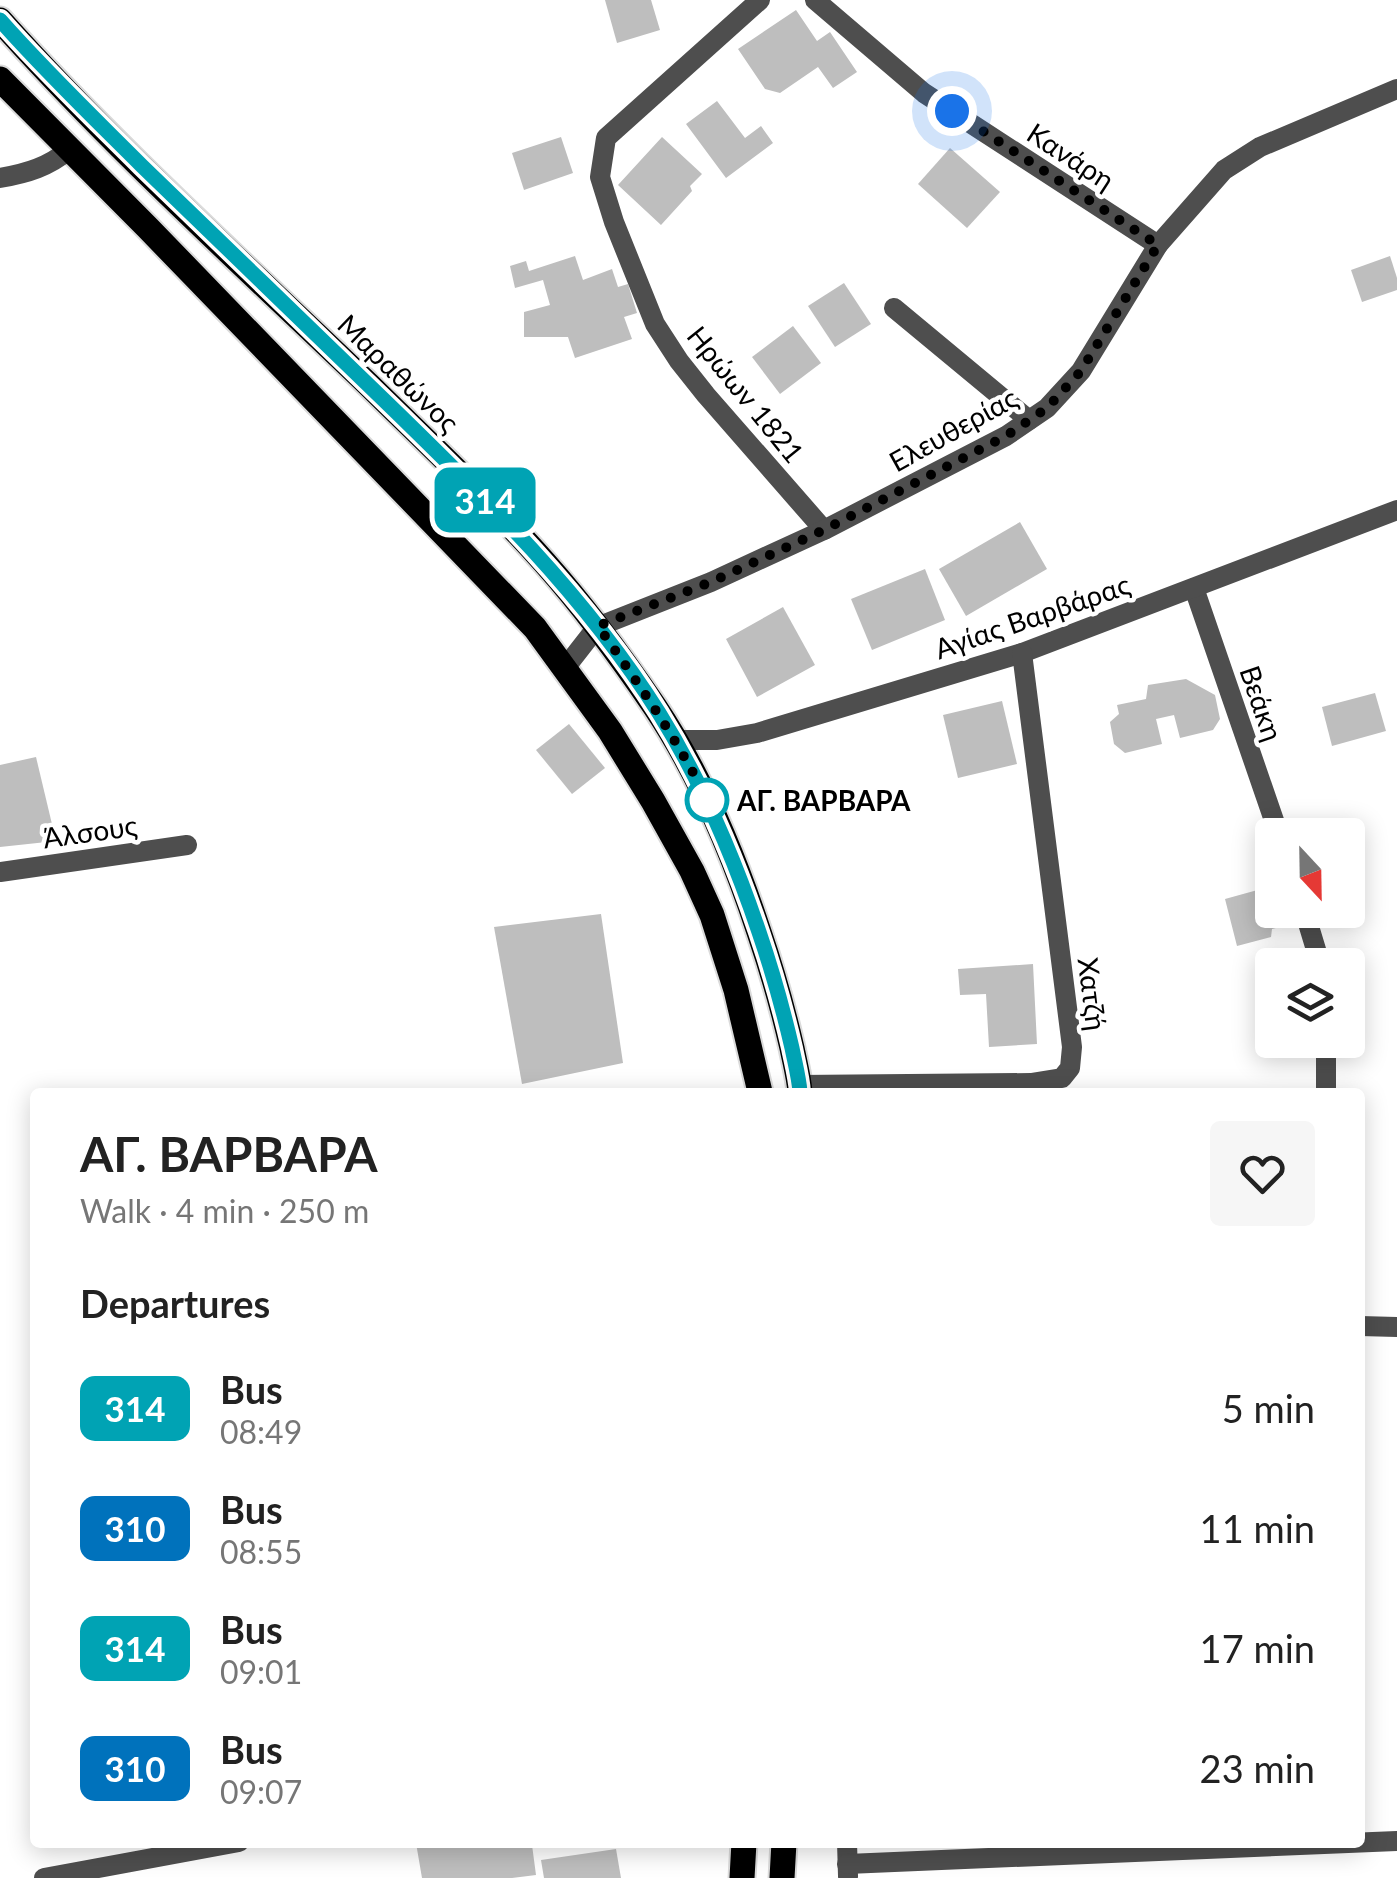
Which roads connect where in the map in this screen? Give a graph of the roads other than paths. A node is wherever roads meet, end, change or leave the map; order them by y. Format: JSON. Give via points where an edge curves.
{"nodes":[{"id":1,"x":760,"y":0,"type":"edge"},
{"id":2,"x":815,"y":0,"type":"edge"},
{"id":3,"x":0,"y":20,"type":"edge"},
{"id":4,"x":0,"y":79,"type":"edge"},
{"id":5,"x":1397,"y":90,"type":"edge"},
{"id":6,"x":70,"y":149,"type":"junction"},
{"id":7,"x":0,"y":178,"type":"edge"},
{"id":8,"x":1158,"y":245,"type":"junction"},
{"id":9,"x":894,"y":308,"type":"dead end"},
{"id":10,"x":1029,"y":420,"type":"junction"},
{"id":11,"x":1397,"y":510,"type":"edge"},
{"id":12,"x":824,"y":530,"type":"junction"},
{"id":13,"x":1194,"y":588,"type":"junction"},
{"id":14,"x":598,"y":626,"type":"junction"},
{"id":15,"x":1022,"y":653,"type":"junction"},
{"id":16,"x":564,"y":668,"type":"junction"},
{"id":17,"x":675,"y":740,"type":"junction"},
{"id":18,"x":1273,"y":818,"type":"edge"},
{"id":19,"x":187,"y":845,"type":"dead end"},
{"id":20,"x":0,"y":872,"type":"edge"},
{"id":21,"x":1326,"y":1058,"type":"edge"},
{"id":22,"x":759,"y":1088,"type":"edge"},
{"id":23,"x":799,"y":1088,"type":"edge"},
{"id":24,"x":832,"y":1088,"type":"edge"},
{"id":25,"x":1326,"y":1088,"type":"edge"},
{"id":26,"x":1365,"y":1326,"type":"edge"},
{"id":27,"x":1397,"y":1326,"type":"edge"},
{"id":28,"x":1397,"y":1841,"type":"edge"},
{"id":29,"x":1365,"y":1843,"type":"edge"},
{"id":30,"x":206,"y":1848,"type":"edge"},
{"id":31,"x":744,"y":1848,"type":"edge"},
{"id":32,"x":784,"y":1848,"type":"edge"},
{"id":33,"x":1269,"y":1848,"type":"edge"},
{"id":34,"x":847,"y":1871,"type":"edge"},
{"id":35,"x":44,"y":1878,"type":"edge"},
{"id":36,"x":742,"y":1878,"type":"edge"},
{"id":37,"x":782,"y":1878,"type":"edge"}],
"edges":[{"from":1,"to":12,"type":"street","name":"Ηρώων 1821","via":[[606,138],[600,177],[655,324],[706,395]]},
{"from":2,"to":8,"type":"street","name":"Κανάρη","via":[[924,93]]},
{"from":3,"to":14,"type":"main road","name":"Μαραθώνος","via":[[466,480]]},
{"from":4,"to":6,"type":"main road"},
{"from":5,"to":8,"type":"street","name":"Ελευθερίας","via":[[1260,147],[1224,170]]},
{"from":6,"to":7,"type":"street","via":[[52,164]]},
{"from":6,"to":16,"type":"main road","via":[[535,628]]},
{"from":8,"to":10,"type":"street","name":"Ελευθερίας","via":[[1081,371]]},
{"from":9,"to":10,"type":"street"},
{"from":10,"to":12,"type":"street","name":"Ελευθερίας"},
{"from":11,"to":13,"type":"street","name":"Αγίας Βαρβάρας"},
{"from":12,"to":14,"type":"street","name":"Ελευθερίας"},
{"from":13,"to":15,"type":"street","name":"Αγίας Βαρβάρας"},
{"from":13,"to":18,"type":"street","name":"Βεάκη"},
{"from":14,"to":16,"type":"street","name":"Ελευθερίας"},
{"from":14,"to":17,"type":"main road","name":"Μαραθώνος"},
{"from":15,"to":17,"type":"street","name":"Αγίας Βαρβάρας","via":[[757,733]]},
{"from":15,"to":24,"type":"street","name":"Χατζή","via":[[1070,1068],[1062,1078],[1031,1082]]},
{"from":16,"to":22,"type":"main road","via":[[610,731],[692,871],[736,990]]},
{"from":17,"to":23,"type":"main road","name":"Μαραθώνος","via":[[748,900],[774,976]]},
{"from":19,"to":20,"type":"street","name":"Άλσους"},
{"from":21,"to":25,"type":"street"},
{"from":26,"to":27,"type":"street"},
{"from":28,"to":29,"type":"street"},
{"from":30,"to":35,"type":"street"},
{"from":31,"to":36,"type":"main road"},
{"from":32,"to":37,"type":"main road"},
{"from":33,"to":34,"type":"street"}]}
